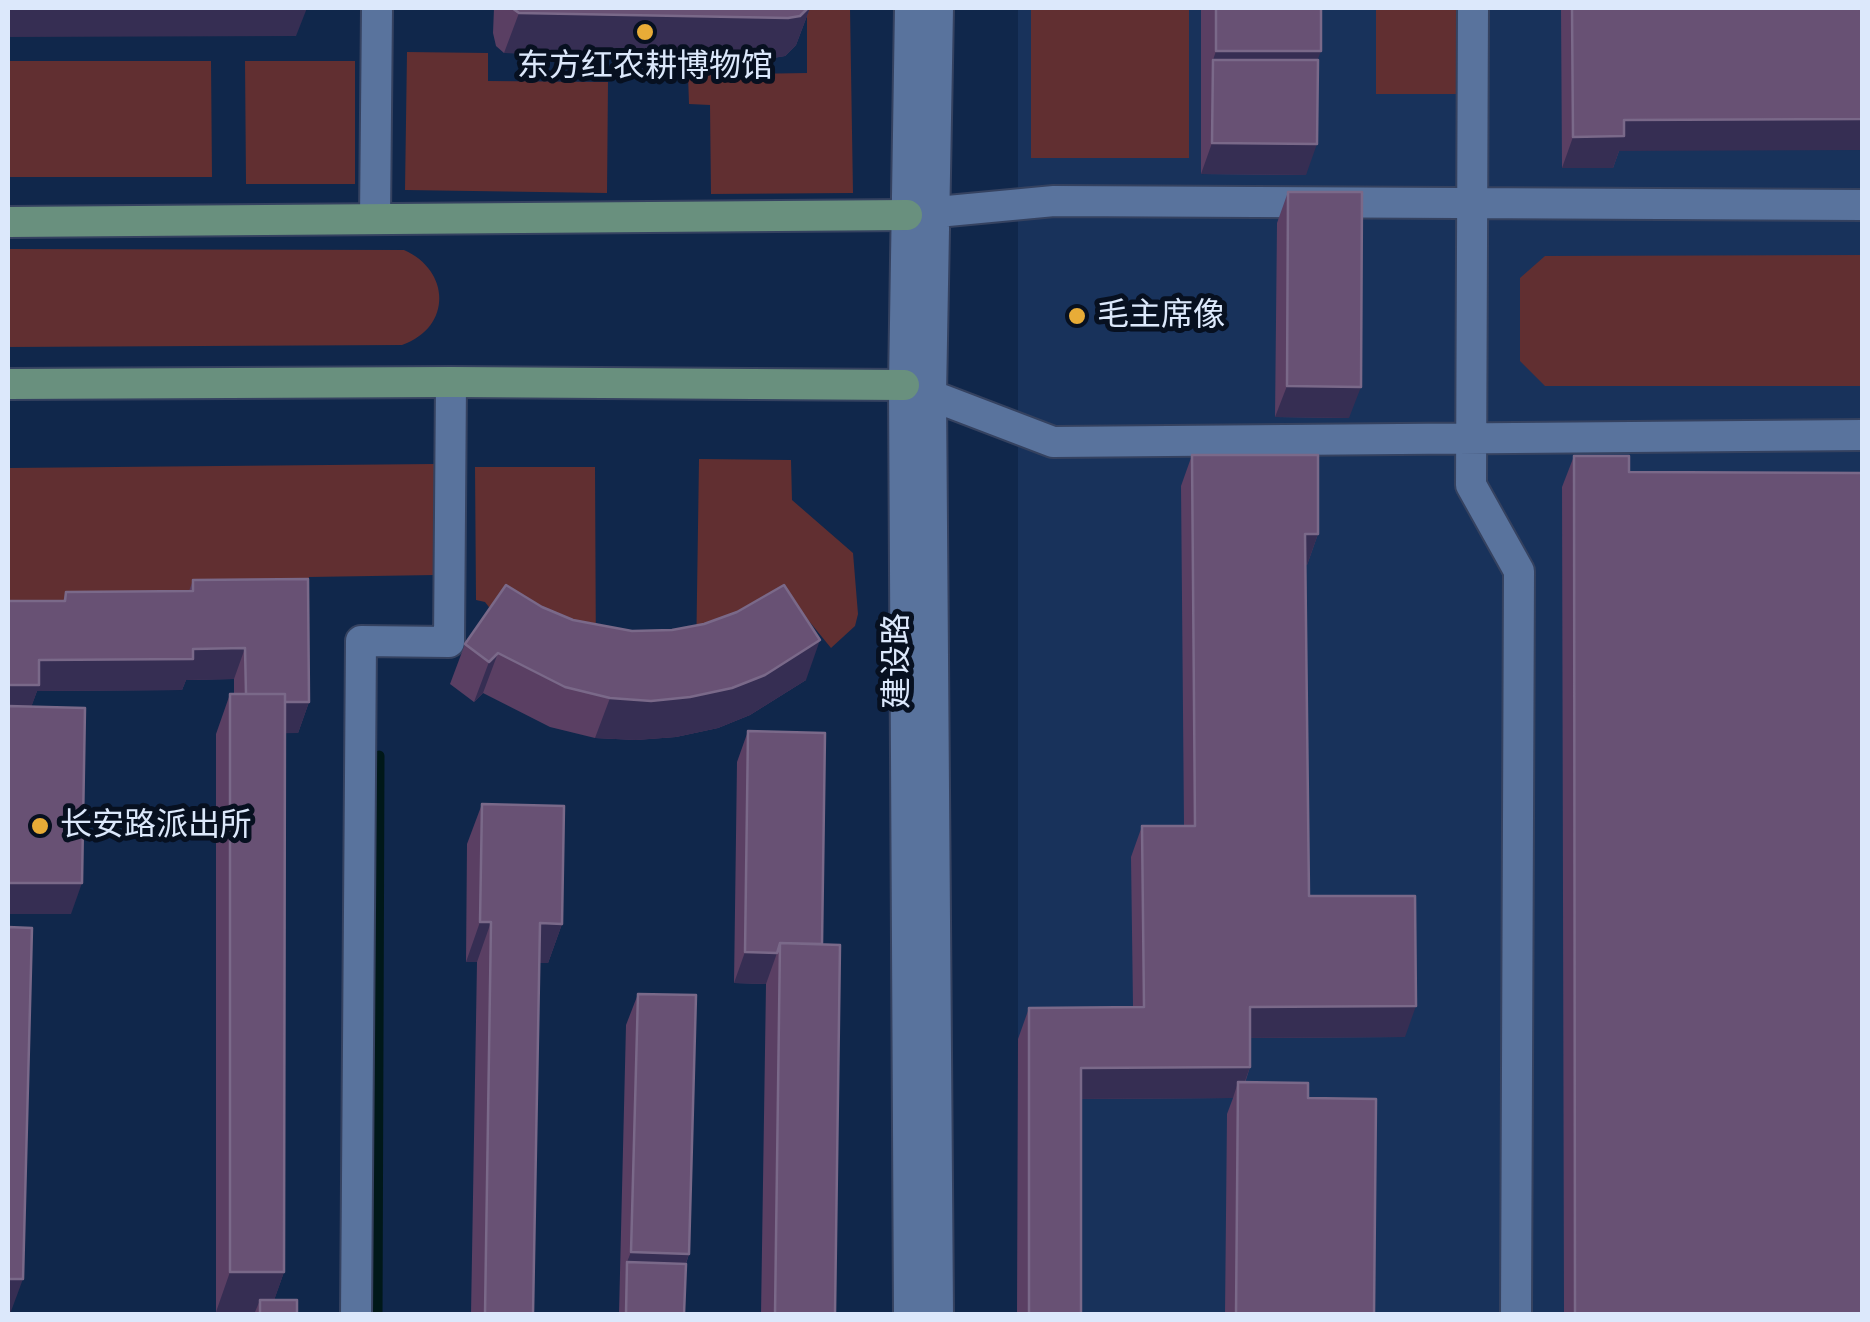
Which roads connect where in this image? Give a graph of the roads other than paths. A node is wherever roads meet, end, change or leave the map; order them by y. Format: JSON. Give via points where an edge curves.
{"nodes":[{"id":1,"x":376,"y":8,"type":"edge"},
{"id":2,"x":910,"y":8,"type":"edge"},
{"id":3,"x":938,"y":8,"type":"edge"},
{"id":4,"x":1473,"y":8,"type":"edge"},
{"id":5,"x":1472,"y":203,"type":"junction"},
{"id":6,"x":1862,"y":205,"type":"edge"},
{"id":7,"x":922,"y":214,"type":"junction"},
{"id":8,"x":374,"y":218,"type":"junction"},
{"id":9,"x":8,"y":222,"type":"edge"},
{"id":10,"x":450,"y":382,"type":"junction"},
{"id":11,"x":8,"y":384,"type":"edge"},
{"id":12,"x":918,"y":390,"type":"junction"},
{"id":13,"x":1862,"y":436,"type":"edge"},
{"id":14,"x":1471,"y":438,"type":"junction"},
{"id":15,"x":356,"y":1314,"type":"edge"},
{"id":16,"x":909,"y":1314,"type":"edge"},
{"id":17,"x":938,"y":1314,"type":"edge"},
{"id":18,"x":1516,"y":1314,"type":"edge"}],
"edges":[{"from":1,"to":8,"type":"street"},
{"from":2,"to":7,"type":"street","name":"建设路"},
{"from":3,"to":7,"type":"street","name":"建设路"},
{"from":4,"to":5,"type":"street"},
{"from":5,"to":6,"type":"street"},
{"from":5,"to":7,"type":"street","via":[[1054,201]]},
{"from":5,"to":14,"type":"street"},
{"from":7,"to":8,"type":"main road"},
{"from":7,"to":12,"type":"street","name":"建设路"},
{"from":8,"to":9,"type":"main road"},
{"from":10,"to":11,"type":"main road"},
{"from":10,"to":12,"type":"main road"},
{"from":10,"to":15,"type":"street","via":[[449,642],[360,642]]},
{"from":12,"to":14,"type":"street","via":[[1052,442]]},
{"from":12,"to":16,"type":"street","name":"建设路"},
{"from":12,"to":17,"type":"street","name":"建设路"},
{"from":13,"to":14,"type":"street"},
{"from":14,"to":18,"type":"street","via":[[1471,486],[1519,570]]}]}
